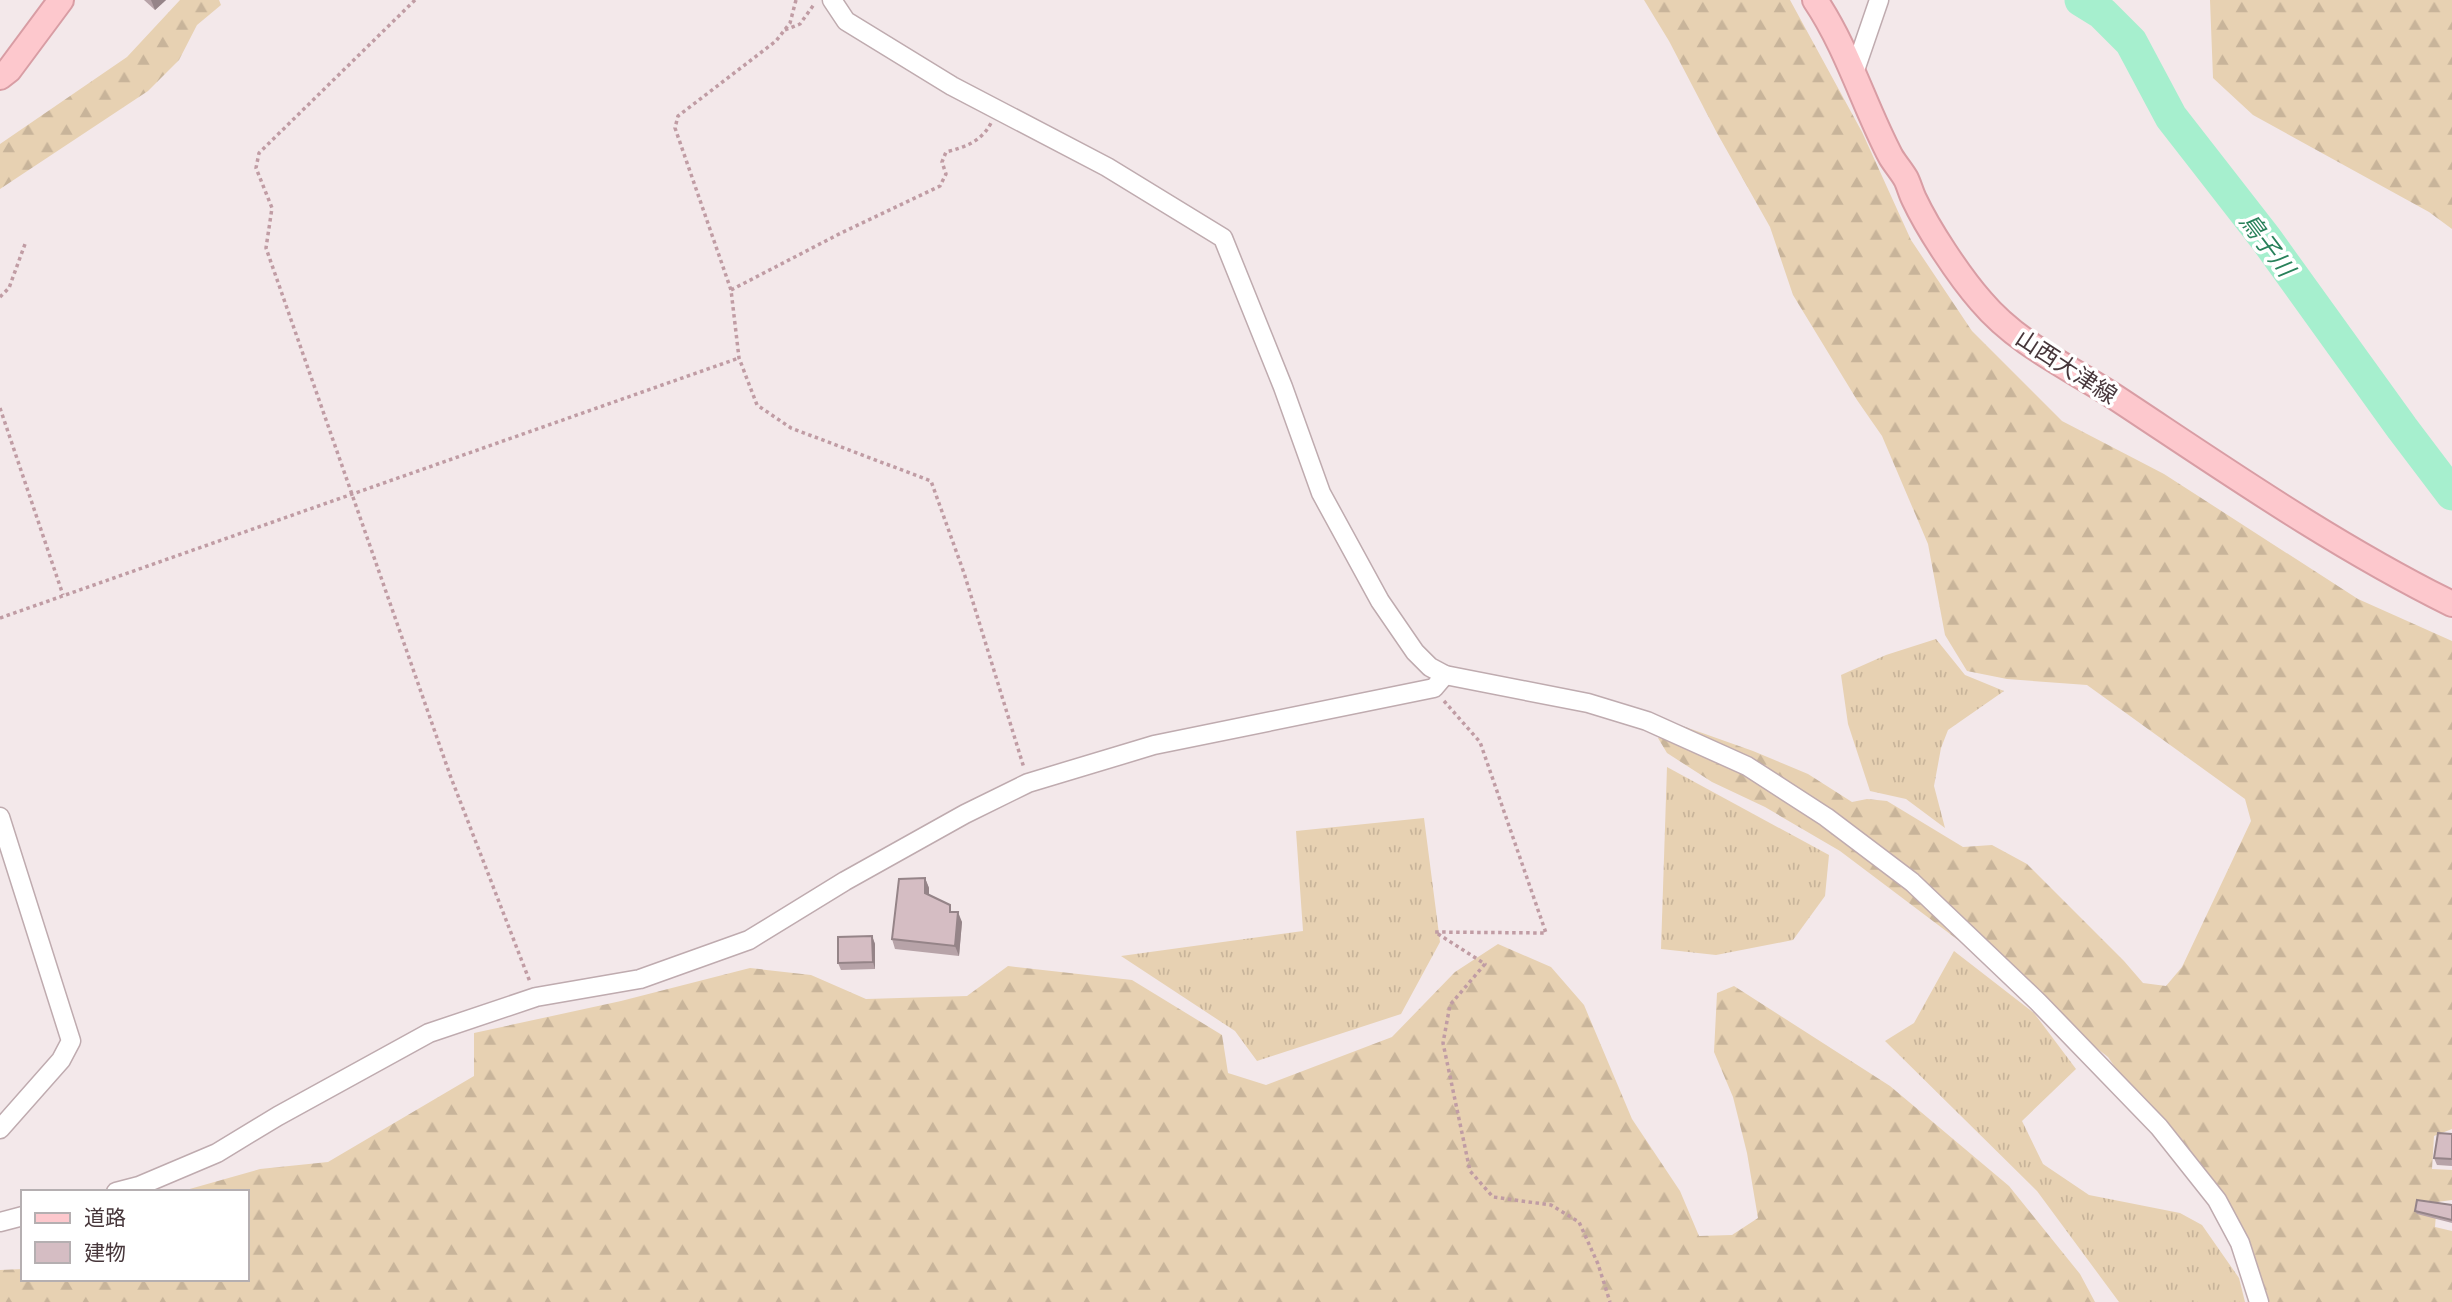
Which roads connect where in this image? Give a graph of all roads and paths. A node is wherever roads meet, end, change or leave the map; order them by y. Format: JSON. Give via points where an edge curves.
{"nodes":[{"id":1,"x":61,"y":0,"type":"edge"},
{"id":2,"x":415,"y":0,"type":"edge"},
{"id":3,"x":796,"y":0,"type":"edge"},
{"id":4,"x":817,"y":0,"type":"edge"},
{"id":5,"x":832,"y":0,"type":"edge"},
{"id":6,"x":1815,"y":0,"type":"edge"},
{"id":7,"x":1879,"y":0,"type":"edge"},
{"id":8,"x":783,"y":31,"type":"junction"},
{"id":9,"x":1854,"y":74,"type":"junction"},
{"id":10,"x":0,"y":77,"type":"edge"},
{"id":11,"x":998,"y":110,"type":"junction"},
{"id":12,"x":25,"y":244,"type":"dead end"},
{"id":13,"x":731,"y":290,"type":"junction"},
{"id":14,"x":0,"y":297,"type":"edge"},
{"id":15,"x":739,"y":358,"type":"junction"},
{"id":16,"x":0,"y":408,"type":"edge"},
{"id":17,"x":353,"y":493,"type":"junction"},
{"id":18,"x":63,"y":595,"type":"junction"},
{"id":19,"x":2452,"y":604,"type":"edge"},
{"id":20,"x":0,"y":618,"type":"edge"},
{"id":21,"x":1439,"y":681,"type":"junction"},
{"id":22,"x":1028,"y":783,"type":"junction"},
{"id":23,"x":0,"y":817,"type":"edge"},
{"id":24,"x":536,"y":997,"type":"junction"},
{"id":25,"x":0,"y":1129,"type":"edge"},
{"id":26,"x":124,"y":1190,"type":"edge"},
{"id":27,"x":21,"y":1217,"type":"edge"},
{"id":28,"x":0,"y":1222,"type":"edge"},
{"id":29,"x":1610,"y":1302,"type":"edge"},
{"id":30,"x":2259,"y":1302,"type":"edge"}],
"edges":[{"from":1,"to":10,"type":"main road"},
{"from":2,"to":17,"type":"path","via":[[259,153],[256,168],[272,208],[266,248]]},
{"from":3,"to":8,"type":"path"},
{"from":4,"to":8,"type":"path","via":[[800,24]]},
{"from":5,"to":11,"type":"street","via":[[846,21]]},
{"from":6,"to":9,"type":"main road","name":"山西大津線"},
{"from":7,"to":9,"type":"street"},
{"from":8,"to":13,"type":"path","via":[[678,116],[675,128]]},
{"from":9,"to":19,"type":"main road","name":"山西大津線","via":[[1891,157],[1940,243],[1980,301],[2009,328],[2053,361],[2085,377],[2389,573]]},
{"from":11,"to":13,"type":"path","via":[[985,134],[967,147],[946,152],[942,162],[946,174],[940,186]]},
{"from":11,"to":21,"type":"street","via":[[1107,167],[1223,238],[1321,494],[1380,601]]},
{"from":12,"to":14,"type":"path","via":[[9,288]]},
{"from":13,"to":15,"type":"path"},
{"from":15,"to":17,"type":"path"},
{"from":15,"to":22,"type":"path","via":[[757,405],[791,428],[931,481]]},
{"from":16,"to":18,"type":"path"},
{"from":17,"to":18,"type":"path"},
{"from":17,"to":24,"type":"path","via":[[450,775]]},
{"from":18,"to":20,"type":"path"},
{"from":21,"to":22,"type":"street","via":[[1154,744]]},
{"from":21,"to":29,"type":"path","via":[[1480,742],[1546,933],[1435,932],[1485,964],[1450,1005],[1443,1043],[1470,1171],[1493,1197],[1551,1205],[1579,1222]]},
{"from":21,"to":30,"type":"street","via":[[1588,703],[1647,721],[1747,765],[1912,882],[2038,1002],[2159,1127],[2217,1200],[2240,1243]]},
{"from":22,"to":24,"type":"street","via":[[845,881],[749,940],[640,979]]},
{"from":23,"to":25,"type":"street","via":[[71,1041],[61,1060]]},
{"from":24,"to":26,"type":"street","via":[[429,1033],[217,1153]]},
{"from":27,"to":28,"type":"street"}]}
